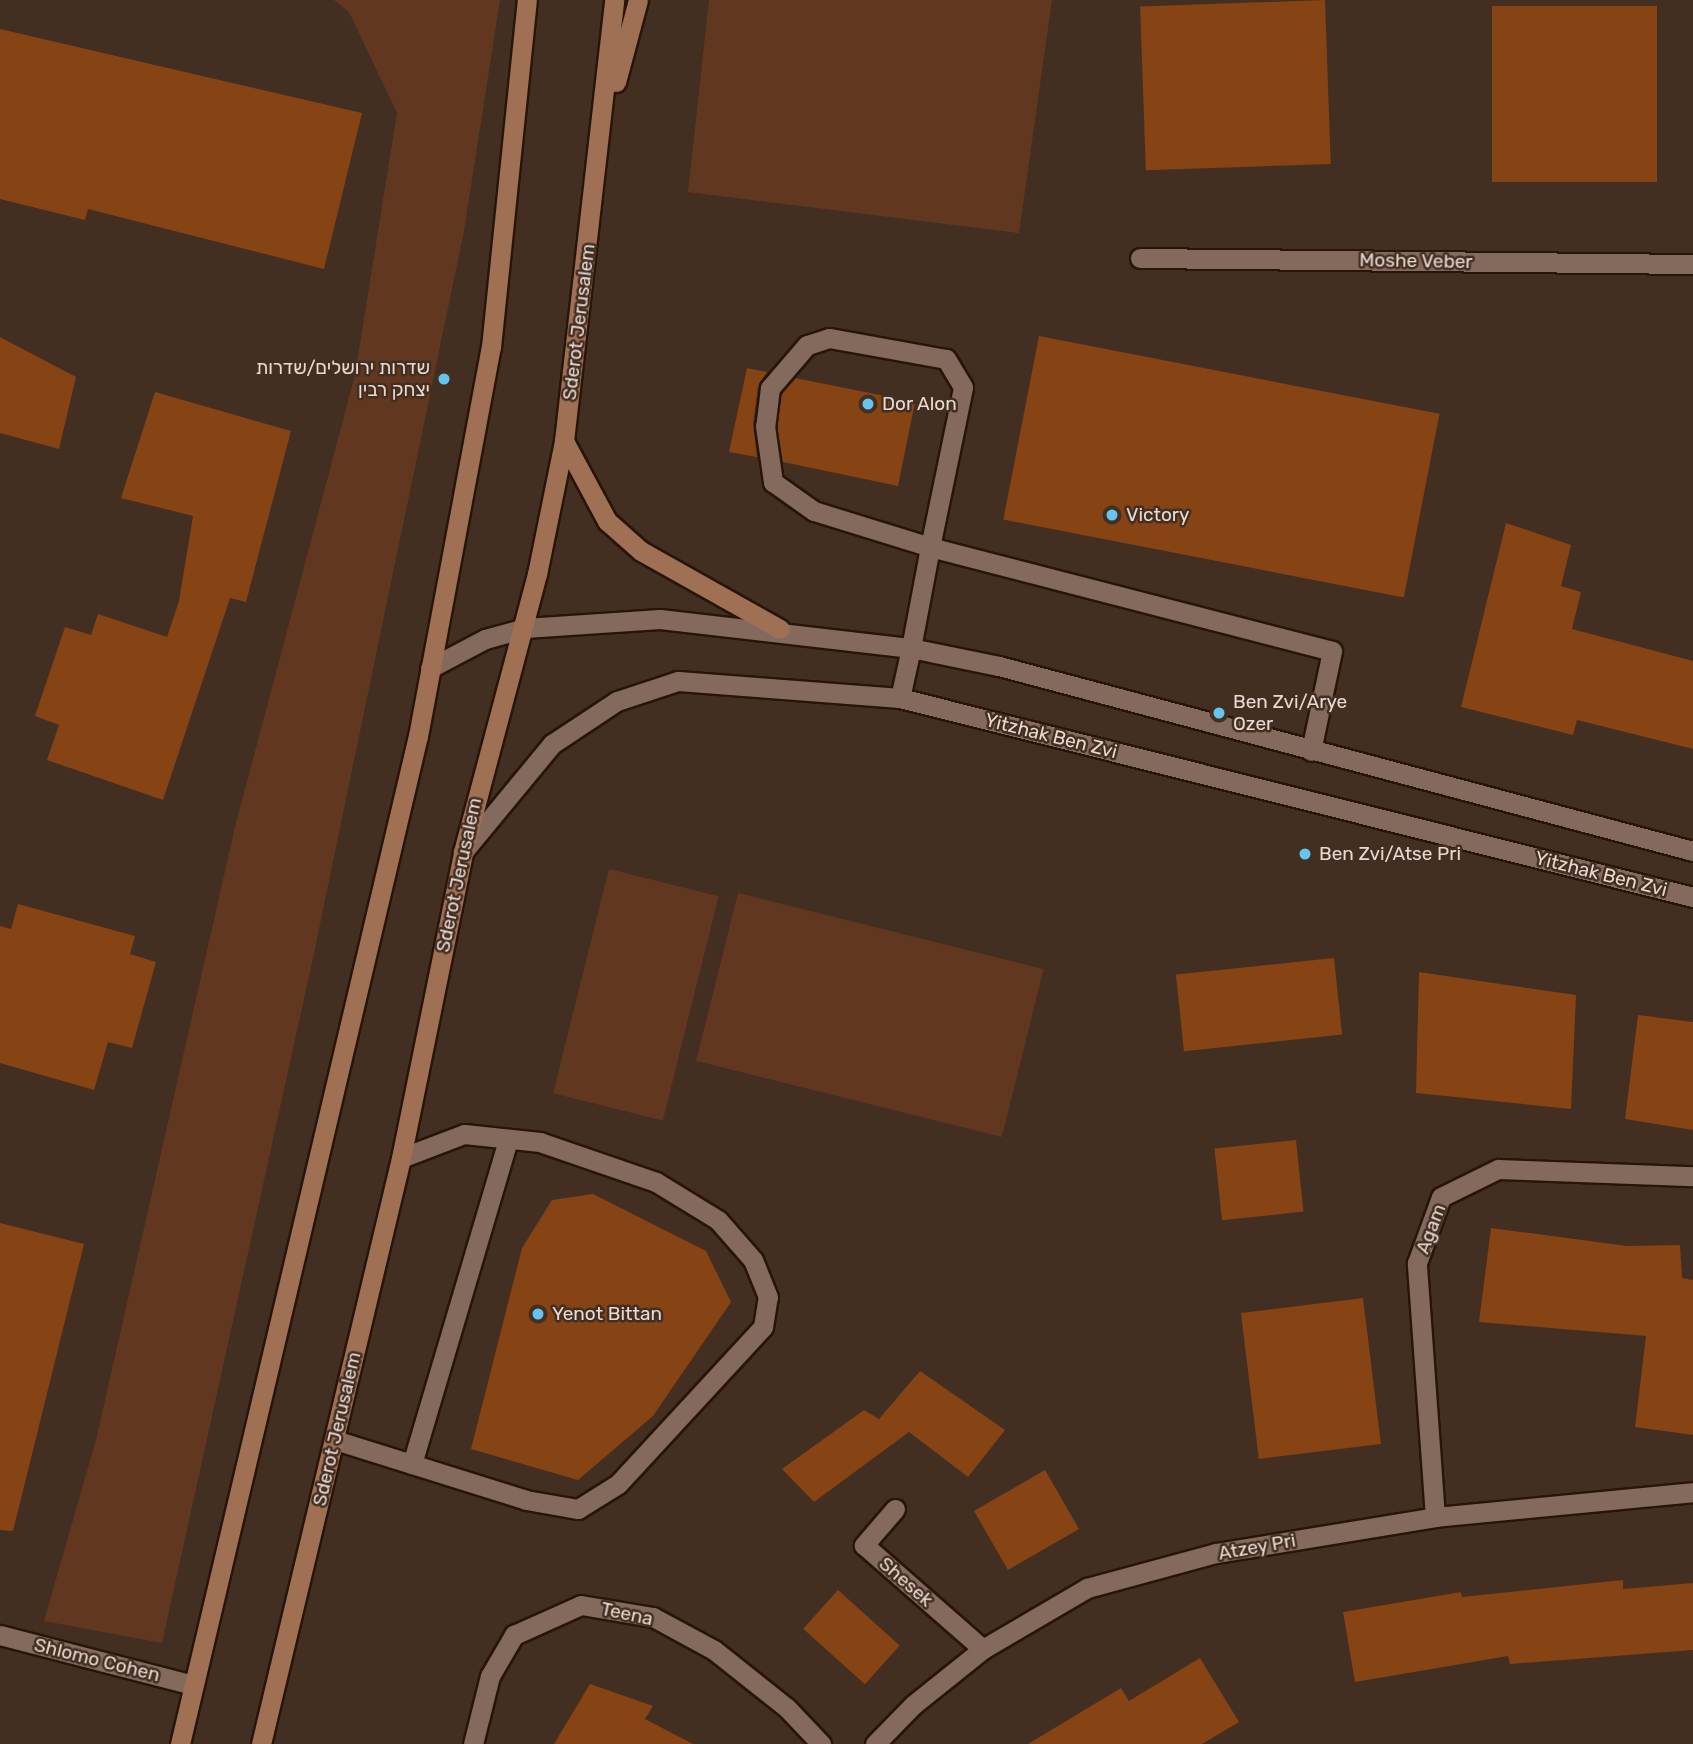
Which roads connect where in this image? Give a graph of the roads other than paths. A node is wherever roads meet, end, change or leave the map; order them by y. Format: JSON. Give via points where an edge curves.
{"nodes":[{"id":1,"x":527,"y":0,"type":"edge"},
{"id":2,"x":614,"y":0,"type":"edge"},
{"id":3,"x":638,"y":0,"type":"edge"},
{"id":4,"x":603,"y":130,"type":"junction"},
{"id":5,"x":1140,"y":258,"type":"dead end"},
{"id":6,"x":1693,"y":264,"type":"edge"},
{"id":7,"x":564,"y":441,"type":"junction"},
{"id":8,"x":930,"y":547,"type":"junction"},
{"id":9,"x":525,"y":628,"type":"junction"},
{"id":10,"x":780,"y":629,"type":"junction"},
{"id":11,"x":911,"y":648,"type":"junction"},
{"id":12,"x":430,"y":668,"type":"junction"},
{"id":13,"x":900,"y":698,"type":"junction"},
{"id":14,"x":1311,"y":751,"type":"junction"},
{"id":15,"x":1693,"y":851,"type":"edge"},
{"id":16,"x":463,"y":852,"type":"junction"},
{"id":17,"x":1693,"y":897,"type":"edge"},
{"id":18,"x":508,"y":1139,"type":"junction"},
{"id":19,"x":401,"y":1158,"type":"junction"},
{"id":20,"x":1693,"y":1176,"type":"edge"},
{"id":21,"x":335,"y":1440,"type":"junction"},
{"id":22,"x":412,"y":1464,"type":"junction"},
{"id":23,"x":1693,"y":1492,"type":"edge"},
{"id":24,"x":895,"y":1509,"type":"dead end"},
{"id":25,"x":1435,"y":1517,"type":"junction"},
{"id":26,"x":0,"y":1635,"type":"edge"},
{"id":27,"x":983,"y":1649,"type":"junction"},
{"id":28,"x":194,"y":1685,"type":"junction"},
{"id":29,"x":180,"y":1744,"type":"edge"},
{"id":30,"x":261,"y":1744,"type":"edge"},
{"id":31,"x":473,"y":1744,"type":"edge"},
{"id":32,"x":821,"y":1744,"type":"edge"},
{"id":33,"x":875,"y":1744,"type":"edge"}],
"edges":[{"from":1,"to":12,"type":"main road","via":[[491,347]]},
{"from":2,"to":4,"type":"main road","name":"Sderot Jerusalem"},
{"from":3,"to":4,"type":"main road"},
{"from":4,"to":7,"type":"main road","name":"Sderot Jerusalem"},
{"from":5,"to":6,"type":"street","name":"Moshe Veber"},
{"from":7,"to":9,"type":"main road","name":"Sderot Jerusalem"},
{"from":7,"to":10,"type":"main road","via":[[607,521],[641,551]]},
{"from":8,"to":8,"type":"street","via":[[814,511],[773,482],[765,426],[770,388],[807,345],[829,338],[946,359],[963,387]]},
{"from":8,"to":11,"type":"street"},
{"from":8,"to":14,"type":"street","via":[[1332,651]]},
{"from":9,"to":10,"type":"street","via":[[660,619]]},
{"from":9,"to":12,"type":"street","via":[[485,639]]},
{"from":9,"to":16,"type":"main road","name":"Sderot Jerusalem"},
{"from":10,"to":11,"type":"street"},
{"from":11,"to":13,"type":"street"},
{"from":11,"to":14,"type":"street","via":[[999,666]]},
{"from":12,"to":28,"type":"main road"},
{"from":13,"to":16,"type":"street","name":"Yitzhak Ben Zvi","via":[[678,681],[617,701],[552,744]]},
{"from":13,"to":17,"type":"street","name":"Yitzhak Ben Zvi"},
{"from":14,"to":15,"type":"street"},
{"from":16,"to":19,"type":"main road","name":"Sderot Jerusalem"},
{"from":18,"to":19,"type":"street","via":[[464,1134]]},
{"from":18,"to":22,"type":"street"},
{"from":18,"to":22,"type":"street","via":[[540,1142],[656,1181],[718,1220],[753,1260],[768,1297],[763,1327],[618,1485],[578,1508],[526,1500]]},
{"from":19,"to":21,"type":"main road","name":"Sderot Jerusalem"},
{"from":20,"to":25,"type":"street","name":"Agam","via":[[1498,1168],[1441,1198],[1417,1263]]},
{"from":21,"to":22,"type":"street"},
{"from":21,"to":30,"type":"main road","name":"Sderot Jerusalem"},
{"from":23,"to":25,"type":"street","name":"Atzey Pri"},
{"from":24,"to":27,"type":"street","name":"Shesek","via":[[864,1545]]},
{"from":25,"to":27,"type":"street","name":"Atzey Pri","via":[[1216,1553],[1087,1588]]},
{"from":26,"to":28,"type":"street","name":"Shlomo Cohen"},
{"from":27,"to":33,"type":"street","name":"Atzey Pri","via":[[913,1705]]},
{"from":28,"to":29,"type":"main road"},
{"from":31,"to":32,"type":"street","name":"Teena","via":[[490,1676],[514,1635],[581,1605],[653,1617],[714,1650],[787,1708]]}]}
